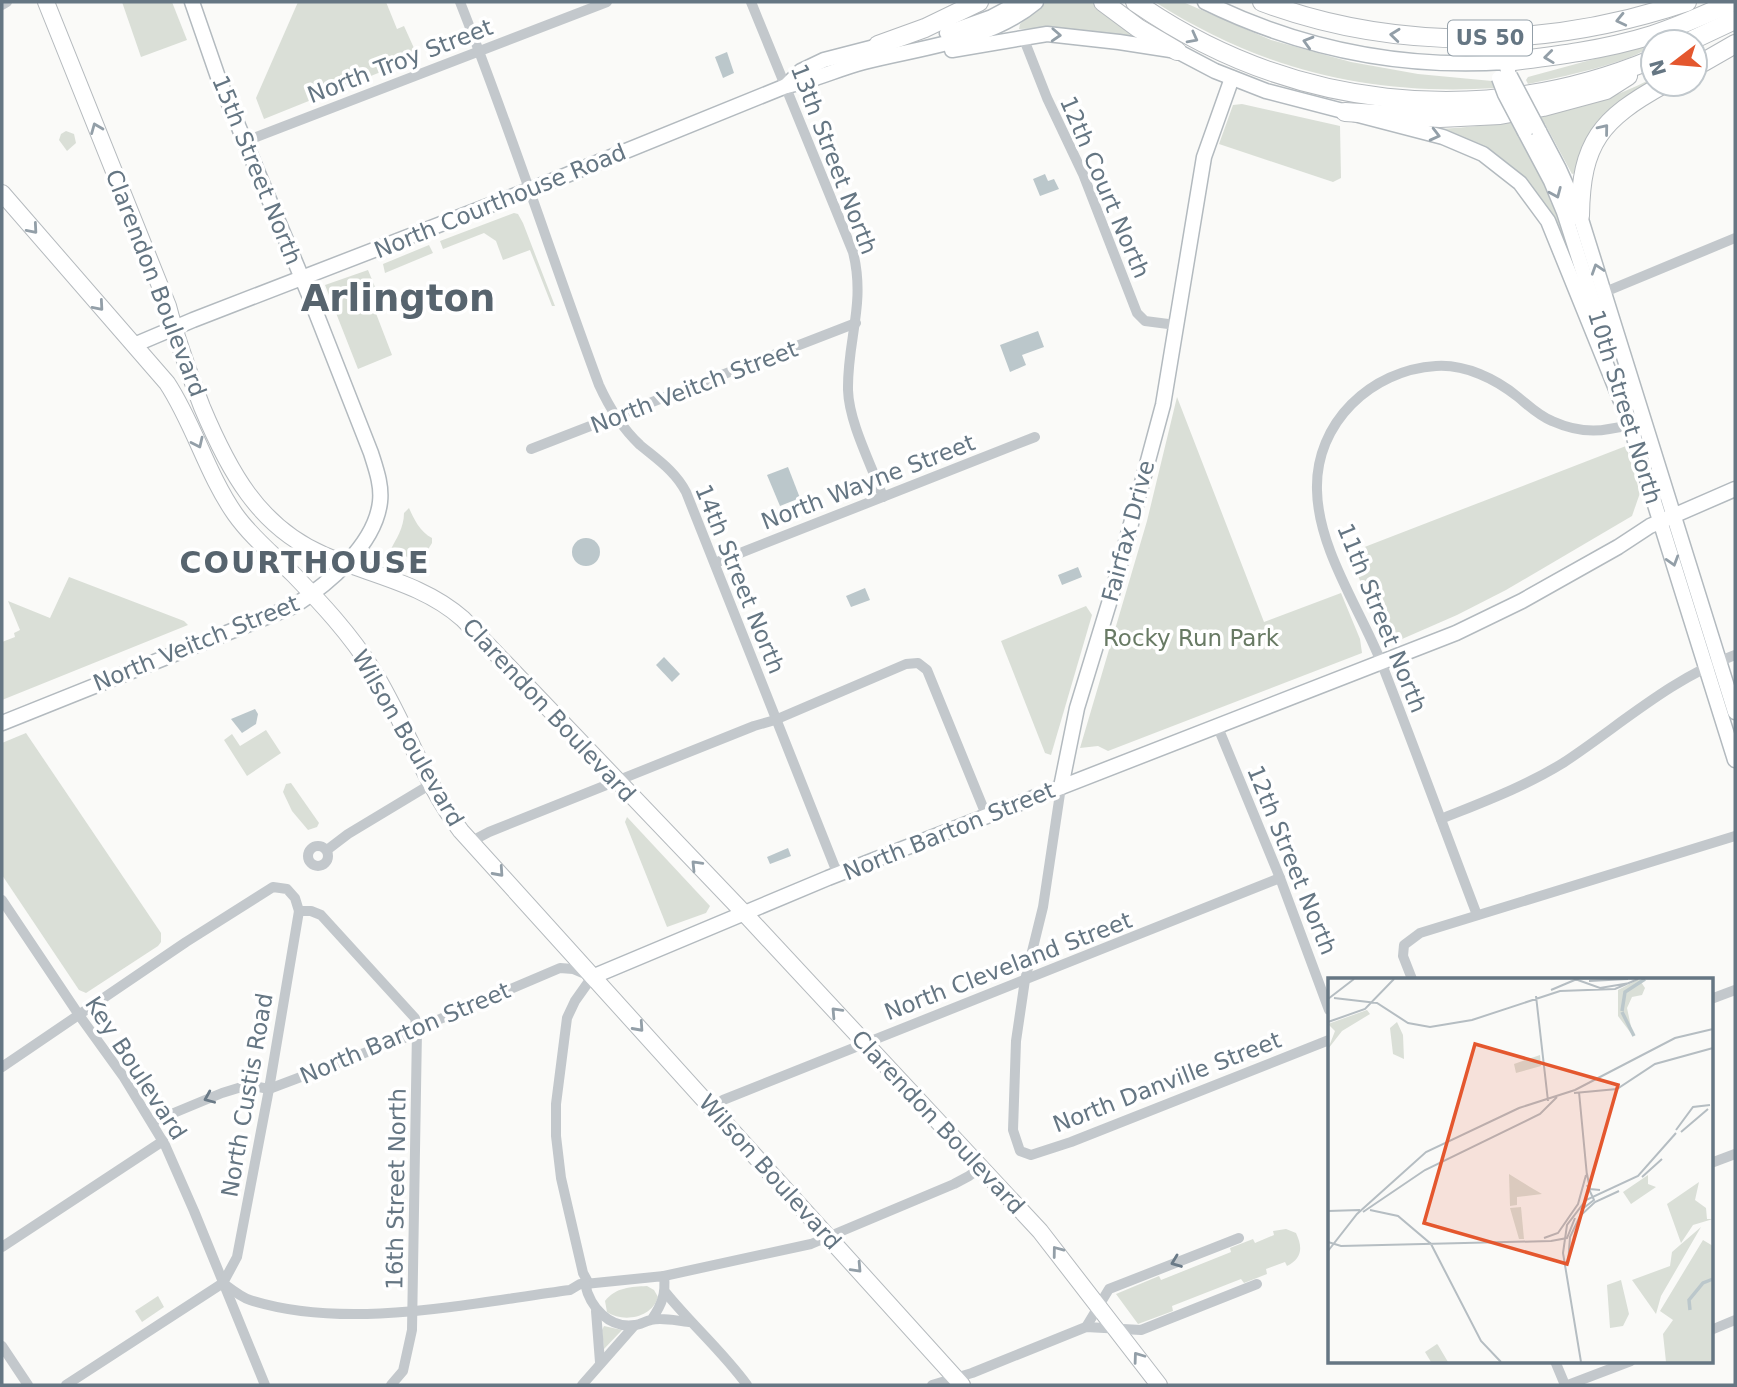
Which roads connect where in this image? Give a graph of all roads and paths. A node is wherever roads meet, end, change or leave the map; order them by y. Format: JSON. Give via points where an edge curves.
{"nodes":[{"id":1,"x":7,"y":2,"type":"edge"},
{"id":2,"x":46,"y":2,"type":"edge"},
{"id":3,"x":192,"y":2,"type":"edge"},
{"id":4,"x":460,"y":2,"type":"edge"},
{"id":5,"x":607,"y":2,"type":"edge"},
{"id":6,"x":751,"y":2,"type":"edge"},
{"id":7,"x":979,"y":2,"type":"edge"},
{"id":8,"x":1020,"y":2,"type":"edge"},
{"id":9,"x":1036,"y":2,"type":"edge"},
{"id":10,"x":1103,"y":2,"type":"edge"},
{"id":11,"x":1135,"y":2,"type":"edge"},
{"id":12,"x":1205,"y":2,"type":"edge"},
{"id":13,"x":1262,"y":2,"type":"edge"},
{"id":14,"x":1687,"y":2,"type":"edge"},
{"id":15,"x":1733,"y":2,"type":"edge"},
{"id":16,"x":2,"y":5,"type":"edge"},
{"id":17,"x":1735,"y":20,"type":"edge"},
{"id":18,"x":1709,"y":32,"type":"edge"},
{"id":19,"x":1023,"y":37,"type":"junction"},
{"id":20,"x":1735,"y":44,"type":"edge"},
{"id":21,"x":1177,"y":51,"type":"junction"},
{"id":22,"x":479,"y":52,"type":"junction"},
{"id":23,"x":874,"y":53,"type":"junction"},
{"id":24,"x":1709,"y":59,"type":"edge"},
{"id":25,"x":1639,"y":63,"type":"edge"},
{"id":26,"x":1639,"y":68,"type":"edge"},
{"id":27,"x":1503,"y":69,"type":"junction"},
{"id":28,"x":1232,"y":78,"type":"junction"},
{"id":29,"x":786,"y":86,"type":"junction"},
{"id":30,"x":1642,"y":98,"type":"edge"},
{"id":31,"x":1345,"y":112,"type":"junction"},
{"id":32,"x":1532,"y":131,"type":"junction"},
{"id":33,"x":246,"y":141,"type":"junction"},
{"id":34,"x":530,"y":190,"type":"junction"},
{"id":35,"x":2,"y":193,"type":"edge"},
{"id":36,"x":1580,"y":216,"type":"junction"},
{"id":37,"x":1735,"y":239,"type":"edge"},
{"id":38,"x":302,"y":280,"type":"junction"},
{"id":39,"x":1598,"y":295,"type":"junction"},
{"id":40,"x":856,"y":323,"type":"junction"},
{"id":41,"x":1176,"y":326,"type":"junction"},
{"id":42,"x":174,"y":328,"type":"junction"},
{"id":43,"x":134,"y":345,"type":"junction"},
{"id":44,"x":617,"y":418,"type":"junction"},
{"id":45,"x":1629,"y":421,"type":"junction"},
{"id":46,"x":1646,"y":426,"type":"junction"},
{"id":47,"x":1035,"y":437,"type":"dead end"},
{"id":48,"x":531,"y":450,"type":"dead end"},
{"id":49,"x":371,"y":453,"type":"joint"},
{"id":50,"x":226,"y":460,"type":"junction"},
{"id":51,"x":209,"y":467,"type":"junction"},
{"id":52,"x":1735,"y":489,"type":"edge"},
{"id":53,"x":883,"y":497,"type":"junction"},
{"id":54,"x":1667,"y":518,"type":"junction"},
{"id":55,"x":347,"y":563,"type":"junction"},
{"id":56,"x":715,"y":563,"type":"junction"},
{"id":57,"x":311,"y":594,"type":"junction"},
{"id":58,"x":1735,"y":655,"type":"edge"},
{"id":59,"x":1381,"y":663,"type":"junction"},
{"id":60,"x":1713,"y":665,"type":"junction"},
{"id":61,"x":1735,"y":712,"type":"edge"},
{"id":62,"x":775,"y":720,"type":"junction"},
{"id":63,"x":2,"y":723,"type":"edge"},
{"id":64,"x":1217,"y":725,"type":"junction"},
{"id":65,"x":1735,"y":760,"type":"edge"},
{"id":66,"x":617,"y":781,"type":"junction"},
{"id":67,"x":431,"y":785,"type":"junction"},
{"id":68,"x":1061,"y":787,"type":"junction"},
{"id":69,"x":987,"y":817,"type":"junction"},
{"id":70,"x":1441,"y":819,"type":"junction"},
{"id":71,"x":1735,"y":836,"type":"edge"},
{"id":72,"x":470,"y":842,"type":"junction"},
{"id":73,"x":327,"y":850,"type":"dead end"},
{"id":74,"x":838,"y":875,"type":"junction"},
{"id":75,"x":1280,"y":878,"type":"junction"},
{"id":76,"x":2,"y":900,"type":"edge"},
{"id":77,"x":299,"y":911,"type":"junction"},
{"id":78,"x":745,"y":914,"type":"junction"},
{"id":79,"x":1477,"y":915,"type":"junction"},
{"id":80,"x":592,"y":977,"type":"junction"},
{"id":81,"x":1412,"y":978,"type":"edge"},
{"id":82,"x":1025,"y":980,"type":"junction"},
{"id":83,"x":1735,"y":990,"type":"edge"},
{"id":84,"x":1712,"y":999,"type":"edge"},
{"id":85,"x":1328,"y":1007,"type":"edge"},
{"id":86,"x":79,"y":1015,"type":"junction"},
{"id":87,"x":417,"y":1031,"type":"junction"},
{"id":88,"x":1328,"y":1040,"type":"edge"},
{"id":89,"x":865,"y":1043,"type":"junction"},
{"id":90,"x":2,"y":1067,"type":"edge"},
{"id":91,"x":269,"y":1089,"type":"junction"},
{"id":92,"x":713,"y":1110,"type":"junction"},
{"id":93,"x":152,"y":1122,"type":"junction"},
{"id":94,"x":163,"y":1141,"type":"junction"},
{"id":95,"x":1020,"y":1151,"type":"joint"},
{"id":96,"x":1735,"y":1154,"type":"edge"},
{"id":97,"x":1712,"y":1163,"type":"edge"},
{"id":98,"x":981,"y":1167,"type":"junction"},
{"id":99,"x":827,"y":1236,"type":"junction"},
{"id":100,"x":1239,"y":1238,"type":"dead end"},
{"id":101,"x":2,"y":1247,"type":"edge"},
{"id":102,"x":664,"y":1276,"type":"junction"},
{"id":103,"x":223,"y":1283,"type":"junction"},
{"id":104,"x":587,"y":1284,"type":"junction"},
{"id":105,"x":1257,"y":1284,"type":"dead end"},
{"id":106,"x":570,"y":1290,"type":"junction"},
{"id":107,"x":666,"y":1293,"type":"junction"},
{"id":108,"x":588,"y":1297,"type":"junction"},
{"id":109,"x":1098,"y":1305,"type":"junction"},
{"id":110,"x":413,"y":1311,"type":"junction"},
{"id":111,"x":596,"y":1311,"type":"junction"},
{"id":112,"x":652,"y":1319,"type":"junction"},
{"id":113,"x":1735,"y":1320,"type":"edge"},
{"id":114,"x":689,"y":1322,"type":"junction"},
{"id":115,"x":634,"y":1326,"type":"junction"},
{"id":116,"x":1086,"y":1327,"type":"junction"},
{"id":117,"x":1117,"y":1329,"type":"junction"},
{"id":118,"x":1712,"y":1330,"type":"edge"},
{"id":119,"x":2,"y":1346,"type":"edge"},
{"id":120,"x":600,"y":1362,"type":"junction"},
{"id":121,"x":1555,"y":1362,"type":"edge"},
{"id":122,"x":1628,"y":1362,"type":"edge"},
{"id":123,"x":958,"y":1381,"type":"edge"},
{"id":124,"x":28,"y":1385,"type":"edge"},
{"id":125,"x":66,"y":1385,"type":"edge"},
{"id":126,"x":265,"y":1385,"type":"edge"},
{"id":127,"x":391,"y":1385,"type":"edge"},
{"id":128,"x":582,"y":1385,"type":"edge"},
{"id":129,"x":747,"y":1385,"type":"edge"},
{"id":130,"x":932,"y":1385,"type":"edge"},
{"id":131,"x":1159,"y":1385,"type":"edge"},
{"id":132,"x":1566,"y":1385,"type":"edge"}],
"edges":[{"from":1,"to":16,"type":"street"},
{"from":42,"to":2,"type":"main road","name":"Clarendon Boulevard","one_way":true},
{"from":3,"to":33,"type":"main road","name":"15th Street North"},
{"from":4,"to":22,"type":"street","name":"14th Street North"},
{"from":5,"to":22,"type":"street","name":"North Troy Street"},
{"from":6,"to":29,"type":"street","name":"13th Street North"},
{"from":7,"to":23,"type":"highway"},
{"from":8,"to":23,"type":"main road","name":"North Courthouse Road","via":[[939,36]]},
{"from":9,"to":23,"type":"main road","name":"North Courthouse Road","via":[[1013,18],[950,42]]},
{"from":10,"to":21,"type":"highway"},
{"from":11,"to":25,"type":"highway","one_way":true,"via":[[1194,38],[1257,67],[1321,87],[1387,98],[1455,102],[1505,98],[1573,86]]},
{"from":27,"to":12,"type":"main road","one_way":true,"via":[[1335,49],[1273,31]]},
{"from":14,"to":13,"type":"highway","number":"US 50","one_way":true,"via":[[1582,28],[1471,39],[1362,30]]},
{"from":15,"to":27,"type":"highway","one_way":true,"via":[[1638,40]]},
{"from":17,"to":18,"type":"highway"},
{"from":19,"to":21,"type":"main road","one_way":true,"via":[[1059,35]]},
{"from":19,"to":23,"type":"main road","via":[[918,56]]},
{"from":19,"to":41,"type":"street","name":"12th Court North","via":[[1137,313],[1145,321]]},
{"from":20,"to":24,"type":"highway"},
{"from":21,"to":28,"type":"main road"},
{"from":22,"to":33,"type":"street","name":"North Troy Street"},
{"from":22,"to":34,"type":"street","name":"14th Street North"},
{"from":23,"to":29,"type":"main road","name":"North Courthouse Road","via":[[834,56],[801,71]]},
{"from":26,"to":31,"type":"highway","via":[[1606,90],[1521,111],[1461,118]]},
{"from":27,"to":32,"type":"main road","name":"10th Street North","bridge":true},
{"from":28,"to":31,"type":"main road"},
{"from":28,"to":41,"type":"main road","name":"Fairfax Drive","via":[[1204,157]]},
{"from":29,"to":34,"type":"main road","name":"North Courthouse Road"},
{"from":29,"to":40,"type":"street","name":"13th Street North","via":[[853,252],[859,287]]},
{"from":36,"to":30,"type":"highway","one_way":true,"via":[[1583,172],[1594,142],[1619,113]]},
{"from":31,"to":45,"type":"main road","one_way":true,"via":[[1457,141],[1493,159],[1521,183],[1553,231]]},
{"from":32,"to":36,"type":"main road","name":"10th Street North","via":[[1559,169]]},
{"from":32,"to":39,"type":"main road","name":"10th Street North","one_way":true},
{"from":33,"to":38,"type":"main road","name":"15th Street North"},
{"from":34,"to":38,"type":"main road","name":"North Courthouse Road"},
{"from":34,"to":44,"type":"street","name":"14th Street North","via":[[599,386]]},
{"from":35,"to":43,"type":"main road","name":"Wilson Boulevard","one_way":true},
{"from":39,"to":36,"type":"main road","name":"10th Street North","one_way":true},
{"from":37,"to":39,"type":"street"},
{"from":38,"to":42,"type":"main road","name":"North Courthouse Road"},
{"from":38,"to":49,"type":"main road","name":"15th Street North"},
{"from":39,"to":45,"type":"main road","name":"10th Street North"},
{"from":39,"to":46,"type":"main road","name":"10th Street North"},
{"from":40,"to":44,"type":"street","name":"North Veitch Street"},
{"from":40,"to":53,"type":"street","name":"13th Street North","via":[[848,392]]},
{"from":41,"to":68,"type":"main road","name":"Fairfax Drive","via":[[1163,405],[1077,708]]},
{"from":42,"to":43,"type":"main road","name":"North Courthouse Road"},
{"from":42,"to":50,"type":"main road","name":"Clarendon Boulevard"},
{"from":43,"to":51,"type":"main road","name":"Wilson Boulevard","one_way":true,"via":[[174,394]]},
{"from":44,"to":48,"type":"street","name":"North Veitch Street"},
{"from":44,"to":56,"type":"street","name":"14th Street North","via":[[680,481]]},
{"from":45,"to":46,"type":"street","name":"11th Street North"},
{"from":45,"to":54,"type":"main road","name":"10th Street North"},
{"from":45,"to":59,"type":"street","name":"11th Street North","via":[[1594,430],[1566,426],[1538,414],[1498,382],[1438,365],[1379,382],[1357,398],[1339,417],[1325,446],[1317,492],[1332,553]]},
{"from":46,"to":54,"type":"main road","name":"10th Street North"},
{"from":47,"to":53,"type":"street","name":"North Wayne Street"},
{"from":49,"to":55,"type":"main road","name":"North Veitch Street","via":[[380,503],[360,548]]},
{"from":50,"to":51,"type":"street"},
{"from":50,"to":55,"type":"main road","name":"Clarendon Boulevard","via":[[243,488],[284,531]]},
{"from":51,"to":57,"type":"main road","name":"Wilson Boulevard","via":[[247,530]]},
{"from":52,"to":54,"type":"main road","name":"North Barton Street"},
{"from":53,"to":56,"type":"street","name":"North Wayne Street"},
{"from":54,"to":59,"type":"main road","name":"North Barton Street","via":[[1487,619]]},
{"from":54,"to":60,"type":"main road","name":"10th Street North"},
{"from":55,"to":57,"type":"main road","name":"North Veitch Street"},
{"from":55,"to":66,"type":"main road","name":"Clarendon Boulevard","via":[[426,592],[450,607]]},
{"from":56,"to":62,"type":"street","name":"14th Street North"},
{"from":57,"to":63,"type":"main road","name":"North Veitch Street","via":[[294,606]]},
{"from":57,"to":67,"type":"main road","name":"Wilson Boulevard","via":[[371,668]]},
{"from":58,"to":60,"type":"street"},
{"from":59,"to":64,"type":"main road","name":"North Barton Street"},
{"from":59,"to":70,"type":"street","name":"11th Street North"},
{"from":60,"to":61,"type":"main road","name":"10th Street North"},
{"from":60,"to":65,"type":"main road","name":"10th Street North"},
{"from":60,"to":70,"type":"street","via":[[1529,783]]},
{"from":62,"to":66,"type":"street"},
{"from":62,"to":69,"type":"street","via":[[906,664],[918,663],[927,670]]},
{"from":62,"to":74,"type":"street","name":"14th Street North"},
{"from":64,"to":68,"type":"main road","name":"North Barton Street"},
{"from":64,"to":75,"type":"street","name":"12th Street North"},
{"from":66,"to":72,"type":"street"},
{"from":78,"to":66,"type":"main road","name":"Clarendon Boulevard","one_way":true},
{"from":67,"to":72,"type":"main road","name":"Wilson Boulevard"},
{"from":67,"to":73,"type":"street"},
{"from":68,"to":69,"type":"main road","name":"North Barton Street"},
{"from":68,"to":82,"type":"street","name":"Fairfax Drive","via":[[1043,906]]},
{"from":69,"to":74,"type":"main road","name":"North Barton Street"},
{"from":70,"to":79,"type":"street","name":"11th Street North"},
{"from":71,"to":79,"type":"street"},
{"from":72,"to":80,"type":"main road","name":"Wilson Boulevard","one_way":true},
{"from":74,"to":78,"type":"main road","name":"North Barton Street"},
{"from":75,"to":82,"type":"street","name":"North Cleveland Street"},
{"from":75,"to":85,"type":"street","name":"12th Street North"},
{"from":76,"to":86,"type":"street","name":"Key Boulevard"},
{"from":77,"to":86,"type":"street","via":[[288,889],[273,887]]},
{"from":77,"to":87,"type":"street","via":[[321,915],[415,1018]]},
{"from":77,"to":91,"type":"street","name":"North Custis Road"},
{"from":78,"to":80,"type":"main road","name":"North Barton Street"},
{"from":89,"to":78,"type":"main road","name":"Clarendon Boulevard","one_way":true},
{"from":79,"to":81,"type":"street","via":[[1420,933],[1404,945]]},
{"from":80,"to":87,"type":"street","name":"North Barton Street","via":[[560,968]]},
{"from":80,"to":92,"type":"main road","name":"Wilson Boulevard","one_way":true},
{"from":80,"to":104,"type":"street","via":[[567,1017],[556,1104],[561,1178]]},
{"from":82,"to":89,"type":"street","name":"North Cleveland Street"},
{"from":82,"to":95,"type":"street","name":"Fairfax Drive","via":[[1013,1083],[1013,1130]]},
{"from":83,"to":84,"type":"street"},
{"from":86,"to":90,"type":"street"},
{"from":86,"to":93,"type":"street","name":"Key Boulevard"},
{"from":87,"to":91,"type":"street","name":"North Barton Street"},
{"from":87,"to":110,"type":"street","name":"16th Street North"},
{"from":88,"to":95,"type":"street","name":"North Danville Street","via":[[1070,1142],[1031,1156]]},
{"from":89,"to":92,"type":"street","name":"North Cleveland Street","via":[[723,1100]]},
{"from":89,"to":98,"type":"main road","name":"Clarendon Boulevard"},
{"from":91,"to":93,"type":"street","name":"North Barton Street","one_way":true,"via":[[248,1085]]},
{"from":91,"to":103,"type":"street","name":"North Custis Road","via":[[237,1257]]},
{"from":92,"to":99,"type":"main road","name":"Wilson Boulevard"},
{"from":93,"to":94,"type":"street","name":"Key Boulevard"},
{"from":94,"to":101,"type":"street"},
{"from":94,"to":103,"type":"street","name":"Key Boulevard"},
{"from":96,"to":97,"type":"street"},
{"from":98,"to":99,"type":"street","via":[[954,1184]]},
{"from":109,"to":98,"type":"main road","name":"Clarendon Boulevard","one_way":true,"via":[[1049,1241]]},
{"from":99,"to":102,"type":"street","via":[[811,1244]]},
{"from":99,"to":123,"type":"main road","name":"Wilson Boulevard","one_way":true},
{"from":100,"to":109,"type":"street","one_way":true,"via":[[1109,1289]]},
{"from":102,"to":104,"type":"street"},
{"from":102,"to":107,"type":"street"},
{"from":103,"to":110,"type":"street","via":[[248,1300],[309,1312]]},
{"from":103,"to":125,"type":"street"},
{"from":103,"to":126,"type":"street","name":"Key Boulevard"},
{"from":104,"to":106,"type":"street"},
{"from":104,"to":108,"type":"street"},
{"from":105,"to":117,"type":"street","via":[[1141,1330]]},
{"from":106,"to":108,"type":"street"},
{"from":106,"to":110,"type":"street"},
{"from":107,"to":112,"type":"street"},
{"from":107,"to":114,"type":"street"},
{"from":108,"to":111,"type":"street"},
{"from":109,"to":116,"type":"street"},
{"from":109,"to":117,"type":"main road","name":"Clarendon Boulevard"},
{"from":110,"to":127,"type":"street","via":[[403,1371]]},
{"from":111,"to":115,"type":"street","via":[[612,1322]]},
{"from":111,"to":120,"type":"street"},
{"from":112,"to":114,"type":"street"},
{"from":112,"to":115,"type":"street"},
{"from":113,"to":118,"type":"street"},
{"from":114,"to":129,"type":"street"},
{"from":115,"to":120,"type":"street"},
{"from":116,"to":117,"type":"street"},
{"from":116,"to":123,"type":"street"},
{"from":131,"to":117,"type":"main road","name":"Clarendon Boulevard","one_way":true},
{"from":119,"to":124,"type":"street"},
{"from":120,"to":128,"type":"street"},
{"from":121,"to":132,"type":"street"},
{"from":122,"to":132,"type":"street"},
{"from":123,"to":130,"type":"street"}]}
